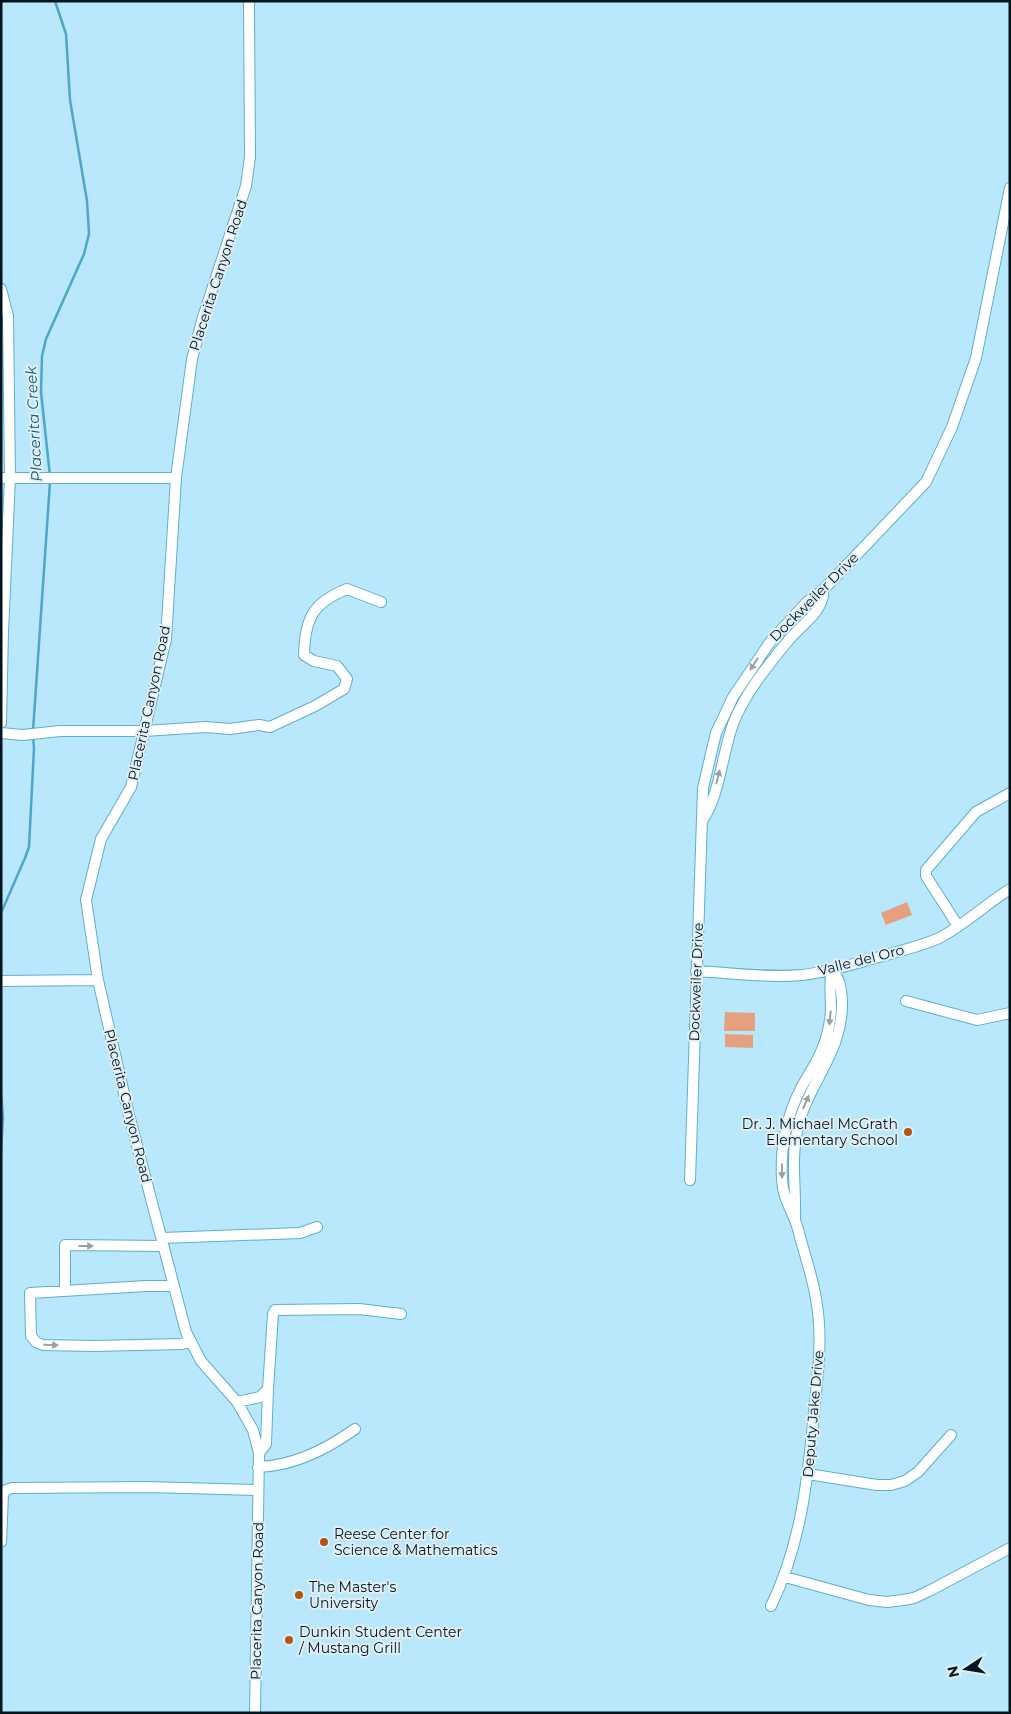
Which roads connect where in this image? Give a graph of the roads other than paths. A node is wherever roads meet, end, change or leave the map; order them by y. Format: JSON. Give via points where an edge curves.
{"nodes":[{"id":1,"x":249,"y":1,"type":"edge"},
{"id":2,"x":1010,"y":188,"type":"edge"},
{"id":3,"x":1,"y":289,"type":"edge"},
{"id":4,"x":5,"y":478,"type":"edge"},
{"id":5,"x":176,"y":478,"type":"junction"},
{"id":6,"x":381,"y":602,"type":"dead end"},
{"id":7,"x":1,"y":723,"type":"edge"},
{"id":8,"x":144,"y":731,"type":"junction"},
{"id":9,"x":1,"y":733,"type":"edge"},
{"id":10,"x":1010,"y":793,"type":"edge"},
{"id":11,"x":1010,"y":889,"type":"edge"},
{"id":12,"x":958,"y":926,"type":"junction"},
{"id":13,"x":832,"y":970,"type":"junction"},
{"id":14,"x":696,"y":971,"type":"junction"},
{"id":15,"x":98,"y":980,"type":"junction"},
{"id":16,"x":1,"y":981,"type":"edge"},
{"id":17,"x":906,"y":1000,"type":"dead end"},
{"id":18,"x":1010,"y":1013,"type":"edge"},
{"id":19,"x":690,"y":1180,"type":"dead end"},
{"id":20,"x":317,"y":1227,"type":"dead end"},
{"id":21,"x":163,"y":1242,"type":"junction"},
{"id":22,"x":173,"y":1286,"type":"junction"},
{"id":23,"x":65,"y":1291,"type":"junction"},
{"id":24,"x":401,"y":1314,"type":"dead end"},
{"id":25,"x":190,"y":1341,"type":"junction"},
{"id":26,"x":268,"y":1389,"type":"junction"},
{"id":27,"x":237,"y":1402,"type":"junction"},
{"id":28,"x":355,"y":1428,"type":"dead end"},
{"id":29,"x":952,"y":1435,"type":"dead end"},
{"id":30,"x":259,"y":1452,"type":"junction"},
{"id":31,"x":258,"y":1467,"type":"junction"},
{"id":32,"x":808,"y":1474,"type":"junction"},
{"id":33,"x":258,"y":1490,"type":"junction"},
{"id":34,"x":1,"y":1542,"type":"edge"},
{"id":35,"x":1010,"y":1548,"type":"edge"},
{"id":36,"x":785,"y":1577,"type":"junction"},
{"id":37,"x":771,"y":1606,"type":"dead end"},
{"id":38,"x":255,"y":1713,"type":"edge"}],
"edges":[{"from":1,"to":5,"type":"street","name":"Placerita Canyon Road","via":[[251,127],[246,186],[196,342]]},
{"from":2,"to":14,"type":"street","name":"Dockweiler Drive","via":[[976,358],[952,428],[926,482],[822,590],[823,600],[818,609],[771,662],[733,723],[712,801],[701,822]]},
{"from":3,"to":4,"type":"street","via":[[8,316]]},
{"from":4,"to":5,"type":"street"},
{"from":4,"to":7,"type":"street"},
{"from":5,"to":8,"type":"street","name":"Placerita Canyon Road","via":[[166,639]]},
{"from":6,"to":8,"type":"street","via":[[347,589],[327,598],[309,618],[304,656],[338,666],[347,679],[344,689],[334,696],[270,727],[259,725],[230,730],[206,726]]},
{"from":8,"to":9,"type":"street"},
{"from":8,"to":15,"type":"street","name":"Placerita Canyon Road","via":[[131,787],[101,839],[86,900]]},
{"from":10,"to":12,"type":"street","via":[[976,812],[926,870],[926,876]]},
{"from":11,"to":12,"type":"street","name":"Valle del Oro"},
{"from":12,"to":13,"type":"street","name":"Valle del Oro","via":[[919,945]]},
{"from":13,"to":14,"type":"street","name":"Valle del Oro","via":[[763,976]]},
{"from":13,"to":32,"type":"street","name":"Deputy Jake Drive","via":[[831,1011],[826,1038],[794,1104],[784,1141],[782,1180],[785,1201],[794,1219],[816,1299],[820,1333]]},
{"from":14,"to":19,"type":"street","name":"Dockweiler Drive"},
{"from":15,"to":16,"type":"street"},
{"from":15,"to":21,"type":"street","name":"Placerita Canyon Road"},
{"from":17,"to":18,"type":"street","via":[[977,1020]]},
{"from":20,"to":21,"type":"street","via":[[300,1233]]},
{"from":21,"to":22,"type":"street","name":"Placerita Canyon Road"},
{"from":23,"to":21,"type":"street","one_way":true,"via":[[65,1246]]},
{"from":22,"to":23,"type":"street"},
{"from":22,"to":25,"type":"street","name":"Placerita Canyon Road"},
{"from":23,"to":25,"type":"street","one_way":true,"via":[[30,1293],[32,1336],[39,1344],[124,1346]]},
{"from":24,"to":26,"type":"street","via":[[358,1310],[275,1310]]},
{"from":25,"to":27,"type":"street","name":"Placerita Canyon Road","via":[[201,1362]]},
{"from":26,"to":27,"type":"street","via":[[260,1397]]},
{"from":26,"to":30,"type":"street","via":[[266,1444]]},
{"from":27,"to":30,"type":"street","name":"Placerita Canyon Road"},
{"from":28,"to":31,"type":"street","via":[[317,1452],[296,1460]]},
{"from":29,"to":32,"type":"street","via":[[918,1472],[891,1485]]},
{"from":30,"to":31,"type":"street","name":"Placerita Canyon Road"},
{"from":31,"to":33,"type":"street","name":"Placerita Canyon Road"},
{"from":32,"to":36,"type":"street","name":"Deputy Jake Drive","via":[[798,1531]]},
{"from":33,"to":34,"type":"street","via":[[12,1488],[3,1495]]},
{"from":33,"to":38,"type":"street","name":"Placerita Canyon Road"},
{"from":35,"to":36,"type":"street","via":[[931,1590],[903,1600],[869,1600]]},
{"from":36,"to":37,"type":"street","name":"Deputy Jake Drive"}]}
